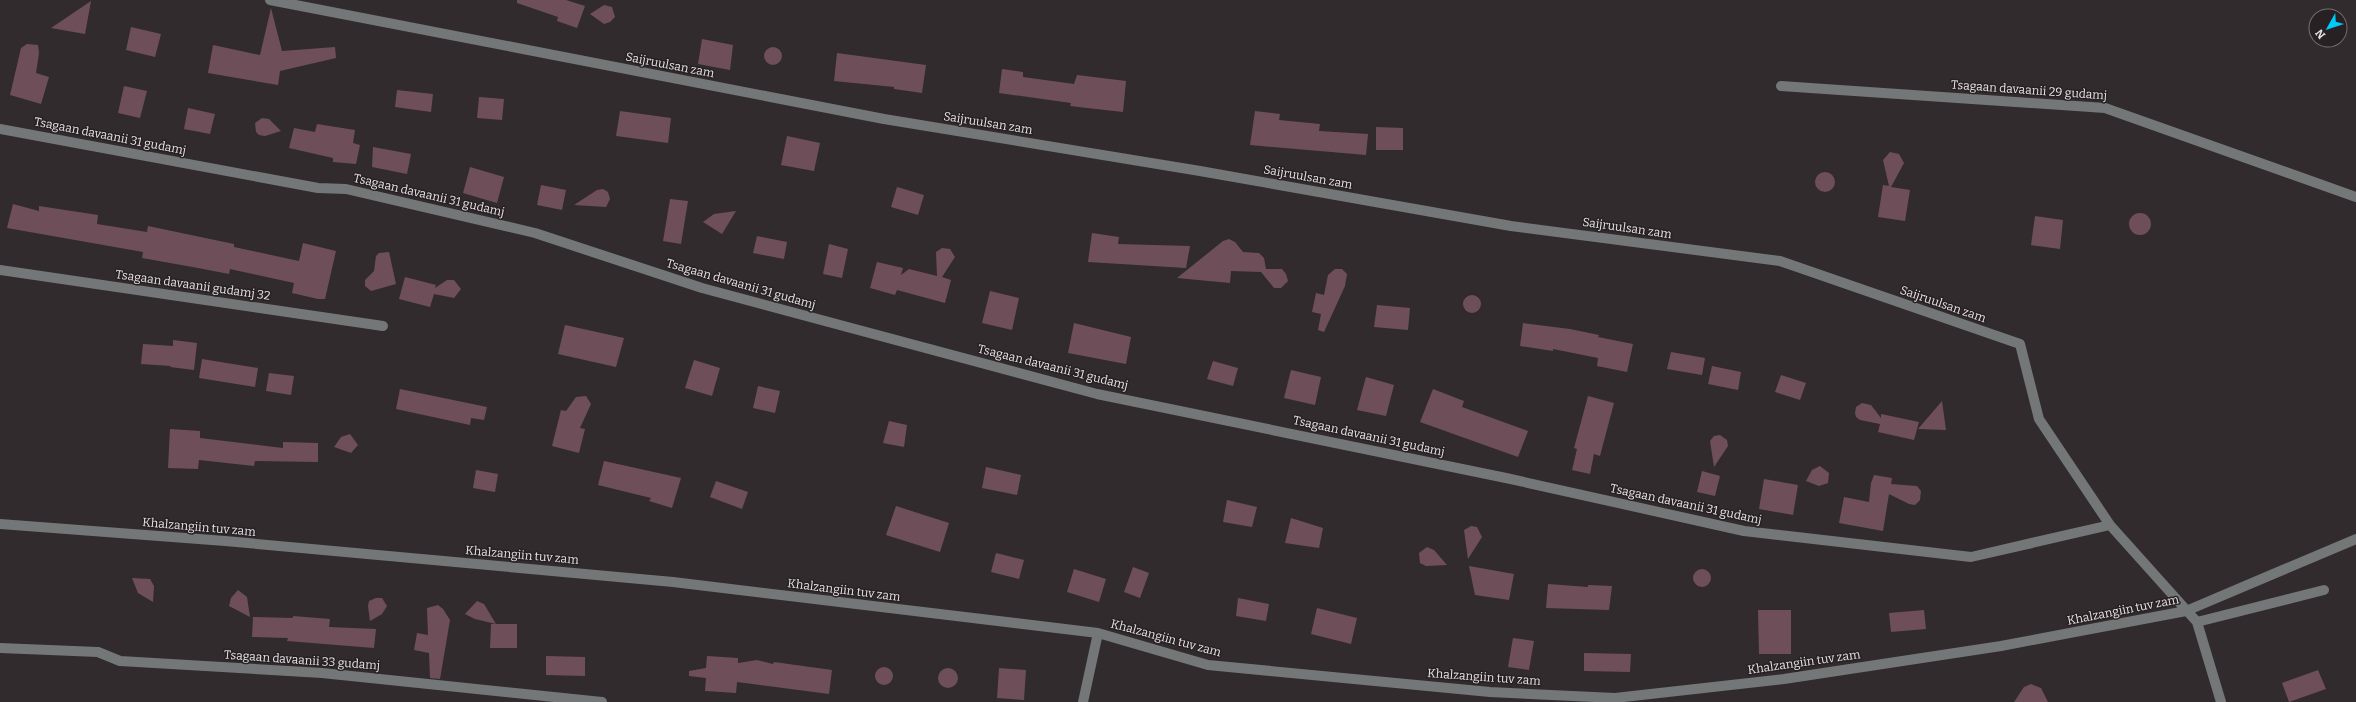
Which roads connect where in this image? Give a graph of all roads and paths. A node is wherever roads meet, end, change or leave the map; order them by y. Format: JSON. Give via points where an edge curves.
{"nodes":[{"id":1,"x":270,"y":0,"type":"edge"},
{"id":2,"x":1781,"y":86,"type":"dead end"},
{"id":3,"x":0,"y":129,"type":"edge"},
{"id":4,"x":2356,"y":197,"type":"edge"},
{"id":5,"x":0,"y":270,"type":"edge"},
{"id":6,"x":383,"y":326,"type":"dead end"},
{"id":7,"x":0,"y":524,"type":"edge"},
{"id":8,"x":2110,"y":525,"type":"junction"},
{"id":9,"x":2356,"y":540,"type":"edge"},
{"id":10,"x":2324,"y":590,"type":"dead end"},
{"id":11,"x":2186,"y":612,"type":"junction"},
{"id":12,"x":2197,"y":622,"type":"junction"},
{"id":13,"x":1098,"y":633,"type":"junction"},
{"id":14,"x":0,"y":648,"type":"edge"},
{"id":15,"x":602,"y":702,"type":"edge"},
{"id":16,"x":1083,"y":702,"type":"edge"},
{"id":17,"x":2221,"y":702,"type":"edge"}],
"edges":[{"from":1,"to":8,"type":"street","name":"Saijruulsan zam","via":[[884,120],[1200,171],[1511,226],[1780,261],[2020,344],[2038,419]]},
{"from":2,"to":4,"type":"street","name":"Tsagaan davaanii 29 gudamj","via":[[2106,108]]},
{"from":3,"to":8,"type":"street","name":"Tsagaan davaanii 31 gudamj","via":[[318,188],[354,190],[535,233],[702,288],[1098,394],[1506,478],[1744,531],[1971,557]]},
{"from":5,"to":6,"type":"street","name":"Tsagaan davaanii gudamj 32"},
{"from":7,"to":13,"type":"street","name":"Khalzangiin tuv zam","via":[[225,541],[665,581]]},
{"from":8,"to":11,"type":"street","name":"Saijruulsan zam"},
{"from":9,"to":11,"type":"street","name":"Khalzangiin tuv zam"},
{"from":10,"to":12,"type":"street"},
{"from":11,"to":12,"type":"street","name":"Saijruulsan zam"},
{"from":11,"to":13,"type":"street","name":"Khalzangiin tuv zam","via":[[1963,652],[1784,679],[1615,698],[1490,692],[1208,665]]},
{"from":12,"to":17,"type":"street"},
{"from":13,"to":16,"type":"street"},
{"from":14,"to":15,"type":"street","name":"Tsagaan davaanii 33 gudamj","via":[[98,652],[120,661],[322,673]]}]}
